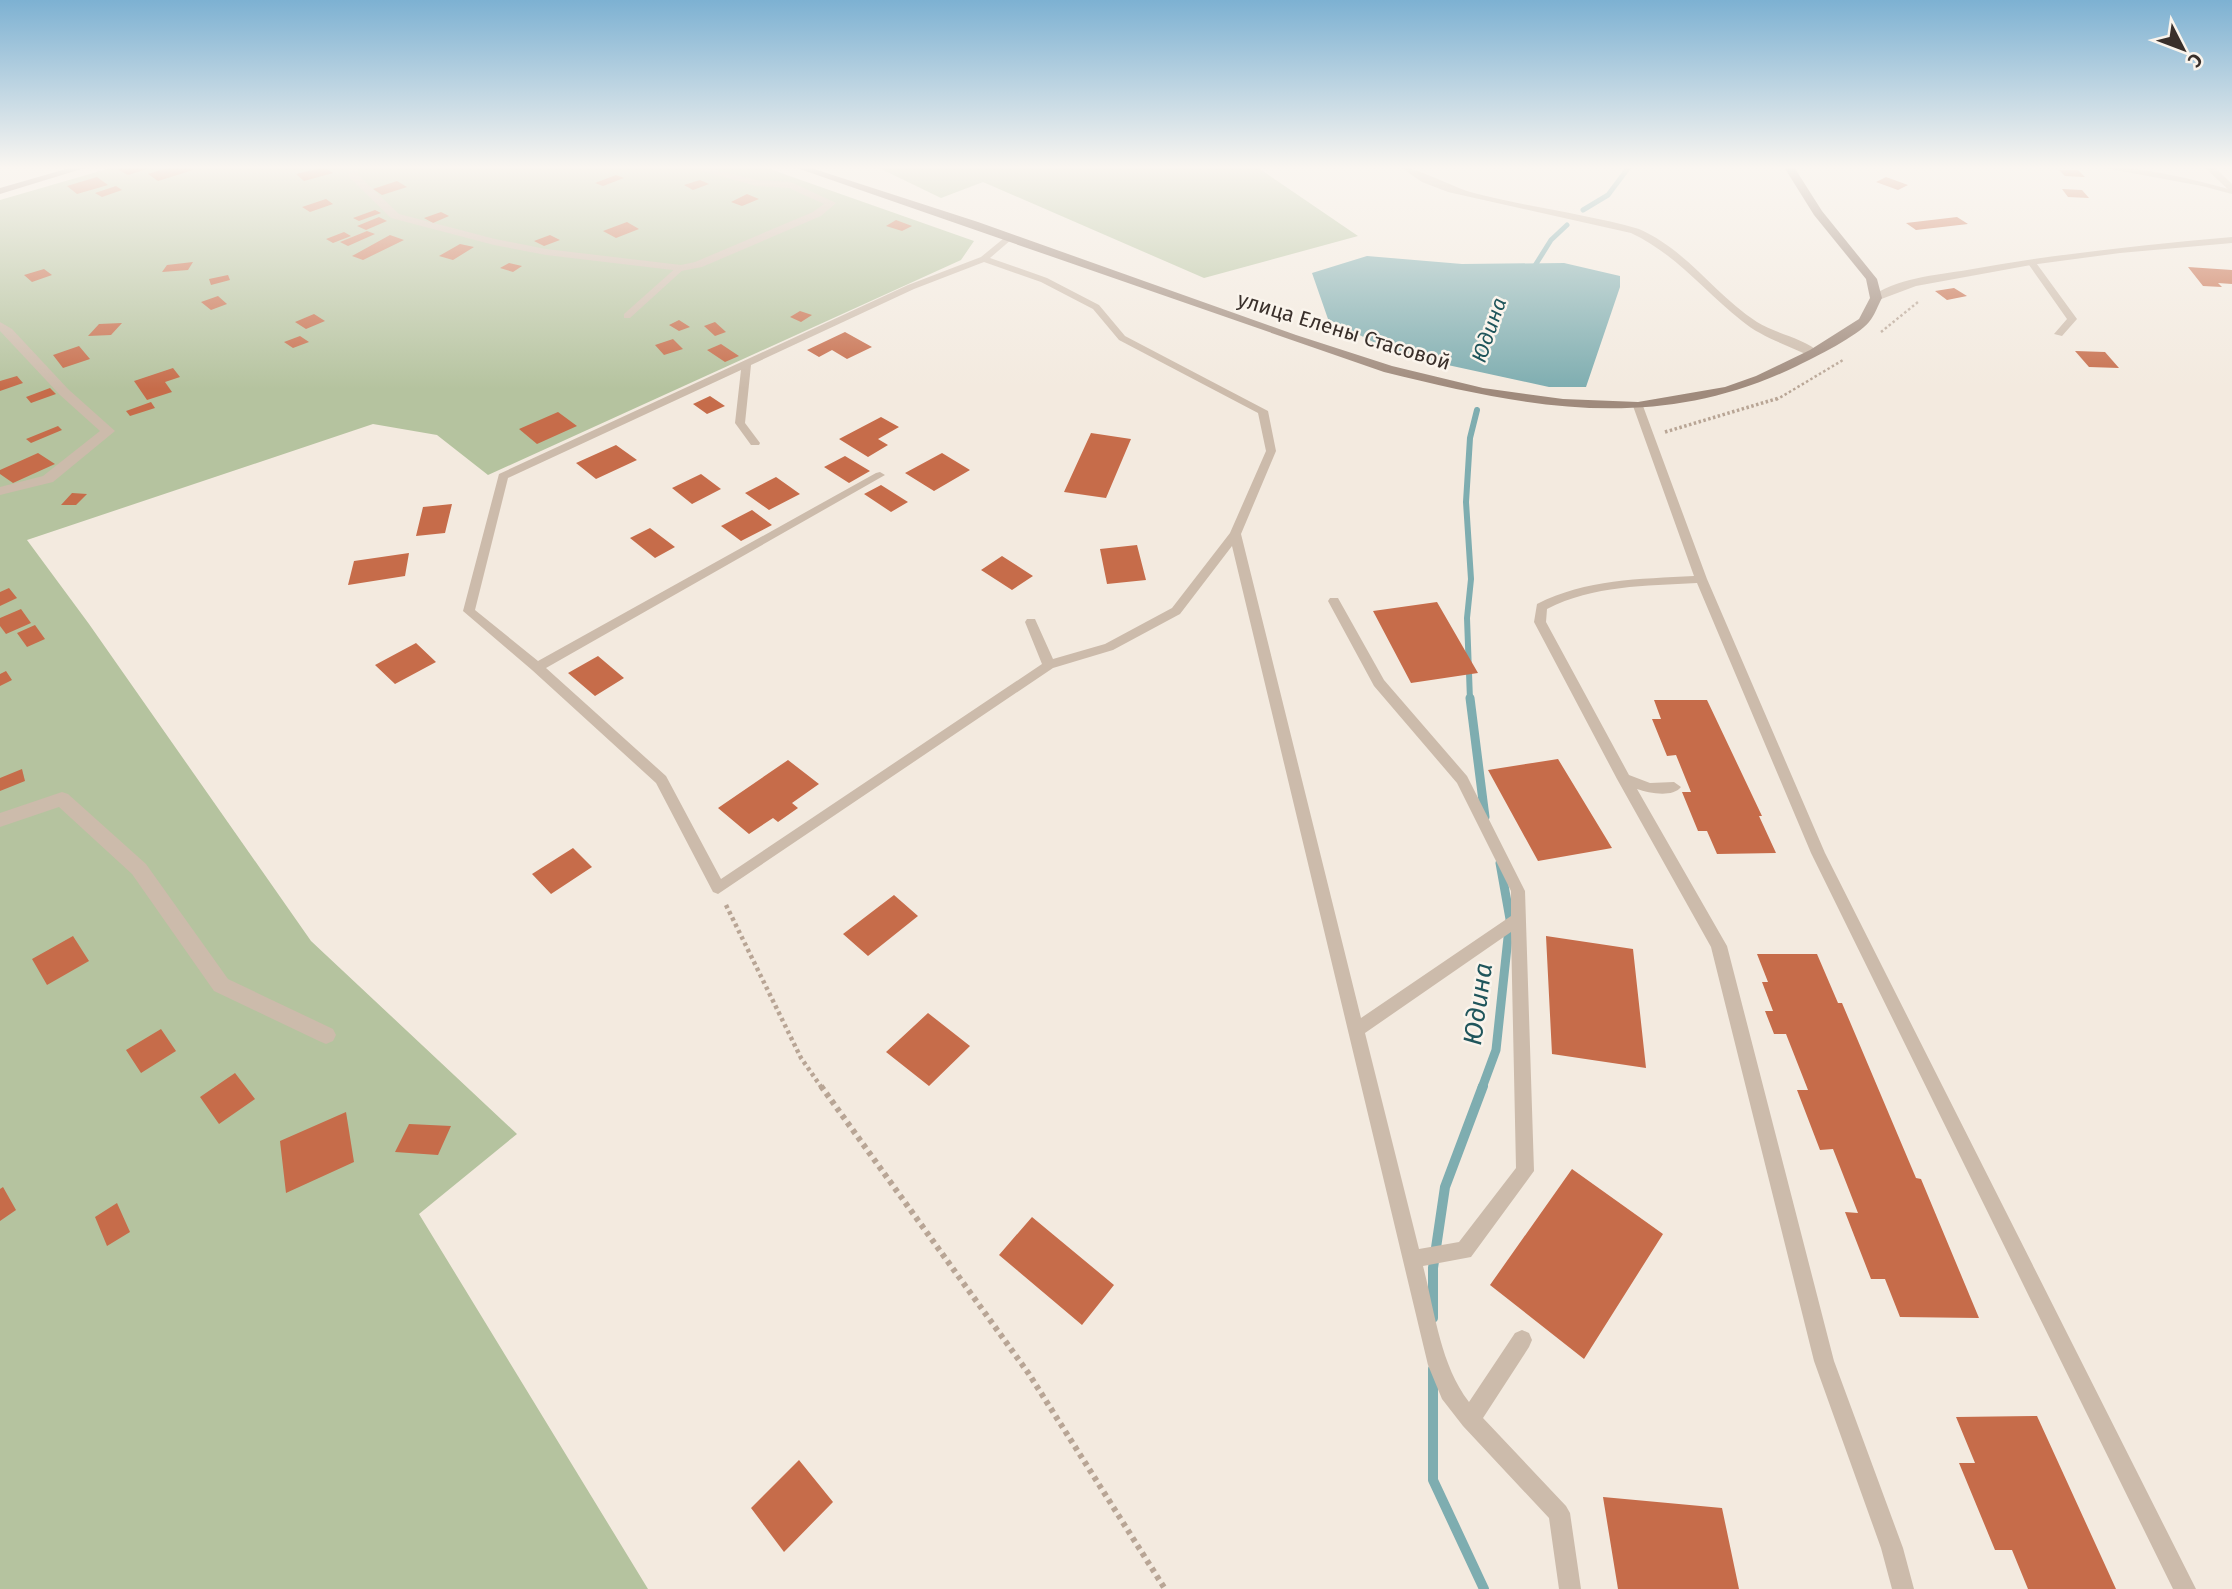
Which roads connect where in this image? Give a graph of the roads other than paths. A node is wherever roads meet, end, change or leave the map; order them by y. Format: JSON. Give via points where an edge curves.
{"nodes":[{"id":1,"x":491,"y":241,"type":"edge"},
{"id":2,"x":754,"y":241,"type":"edge"},
{"id":3,"x":1004,"y":241,"type":"edge"},
{"id":4,"x":1021,"y":241,"type":"edge"},
{"id":5,"x":1654,"y":241,"type":"edge"},
{"id":6,"x":1841,"y":241,"type":"edge"},
{"id":7,"x":2219,"y":241,"type":"edge"},
{"id":8,"x":984,"y":260,"type":"junction"},
{"id":9,"x":2031,"y":262,"type":"junction"},
{"id":10,"x":681,"y":268,"type":"junction"},
{"id":11,"x":1877,"y":298,"type":"junction"},
{"id":12,"x":627,"y":316,"type":"dead end"},
{"id":13,"x":0,"y":326,"type":"edge"},
{"id":14,"x":2059,"y":334,"type":"dead end"},
{"id":15,"x":1814,"y":353,"type":"junction"},
{"id":16,"x":746,"y":364,"type":"junction"},
{"id":17,"x":1638,"y":406,"type":"junction"},
{"id":18,"x":755,"y":443,"type":"dead end"},
{"id":19,"x":880,"y":475,"type":"dead end"},
{"id":20,"x":0,"y":491,"type":"edge"},
{"id":21,"x":1235,"y":534,"type":"junction"},
{"id":22,"x":1701,"y":579,"type":"junction"},
{"id":23,"x":1334,"y":601,"type":"dead end"},
{"id":24,"x":1031,"y":622,"type":"dead end"},
{"id":25,"x":1049,"y":665,"type":"junction"},
{"id":26,"x":537,"y":667,"type":"junction"},
{"id":27,"x":1624,"y":779,"type":"junction"},
{"id":28,"x":1674,"y":787,"type":"dead end"},
{"id":29,"x":0,"y":820,"type":"edge"},
{"id":30,"x":1519,"y":919,"type":"junction"},
{"id":31,"x":1358,"y":1029,"type":"junction"},
{"id":32,"x":326,"y":1035,"type":"dead end"},
{"id":33,"x":1413,"y":1259,"type":"junction"},
{"id":34,"x":1522,"y":1340,"type":"dead end"},
{"id":35,"x":1470,"y":1419,"type":"junction"},
{"id":36,"x":1570,"y":1589,"type":"edge"},
{"id":37,"x":1903,"y":1589,"type":"edge"},
{"id":38,"x":2185,"y":1589,"type":"edge"}],
"edges":[{"from":1,"to":10,"type":"street"},
{"from":2,"to":10,"type":"street"},
{"from":3,"to":8,"type":"lane"},
{"from":4,"to":17,"type":"main road","name":"улица Елены Стасовой","via":[[1293,338],[1437,382],[1563,403]]},
{"from":5,"to":15,"type":"street","via":[[1749,322]]},
{"from":6,"to":11,"type":"main road","via":[[1871,279]]},
{"from":7,"to":9,"type":"street"},
{"from":8,"to":16,"type":"lane","via":[[911,287]]},
{"from":8,"to":21,"type":"lane","via":[[1044,280],[1096,307],[1122,338],[1263,411],[1271,451]]},
{"from":9,"to":11,"type":"street","via":[[1913,283]]},
{"from":9,"to":14,"type":"lane","via":[[2072,319]]},
{"from":10,"to":12,"type":"lane"},
{"from":11,"to":15,"type":"main road","name":"улица Елены Стасовой","via":[[1864,321]]},
{"from":13,"to":20,"type":"street","via":[[108,431],[48,479]]},
{"from":15,"to":17,"type":"main road","name":"улица Елены Стасовой","via":[[1728,390]]},
{"from":16,"to":18,"type":"lane","via":[[740,424]]},
{"from":16,"to":26,"type":"lane","via":[[503,476],[468,611]]},
{"from":17,"to":22,"type":"lane"},
{"from":19,"to":26,"type":"lane"},
{"from":21,"to":25,"type":"lane","via":[[1175,611],[1109,647]]},
{"from":21,"to":31,"type":"lane"},
{"from":22,"to":27,"type":"lane","via":[[1600,587],[1558,597],[1541,607],[1540,622]]},
{"from":22,"to":38,"type":"lane","via":[[1818,853]]},
{"from":23,"to":30,"type":"lane","via":[[1379,683],[1462,780],[1518,891]]},
{"from":24,"to":25,"type":"lane"},
{"from":25,"to":26,"type":"lane","via":[[718,888],[661,780]]},
{"from":27,"to":28,"type":"lane","via":[[1650,788]]},
{"from":27,"to":37,"type":"lane","via":[[1719,946],[1824,1361]]},
{"from":29,"to":32,"type":"street","via":[[62,799],[139,869],[222,985]]},
{"from":30,"to":31,"type":"lane"},
{"from":30,"to":33,"type":"lane","via":[[1525,1171],[1464,1250]]},
{"from":31,"to":33,"type":"lane"},
{"from":33,"to":35,"type":"lane","via":[[1438,1365],[1449,1392]]},
{"from":34,"to":35,"type":"lane"},
{"from":35,"to":36,"type":"lane","via":[[1559,1513]]}]}
